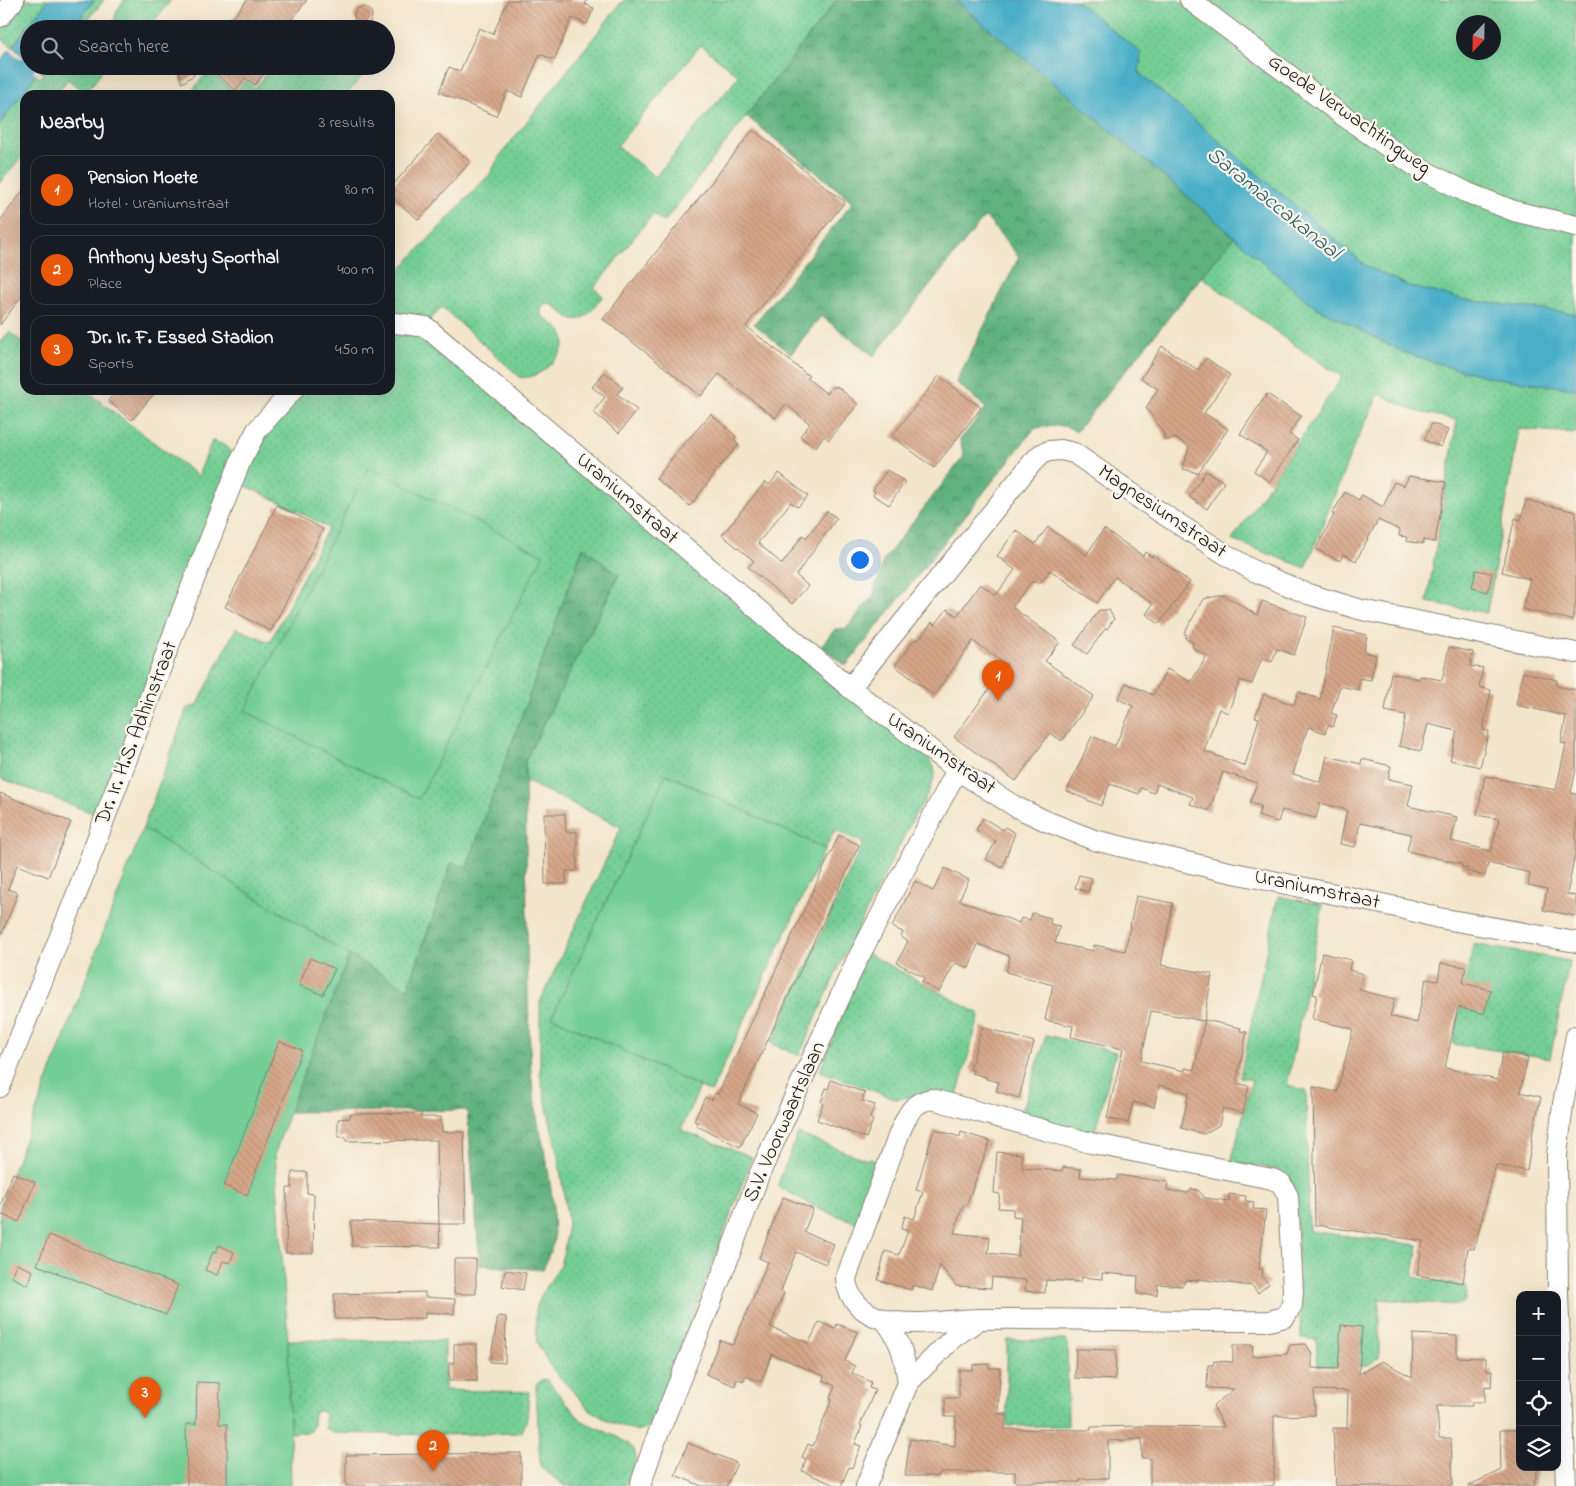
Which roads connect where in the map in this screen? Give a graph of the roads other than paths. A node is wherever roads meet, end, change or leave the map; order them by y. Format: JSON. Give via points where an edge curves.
{"nodes":[{"id":1,"x":14,"y":0,"type":"edge"},
{"id":2,"x":1190,"y":0,"type":"edge"},
{"id":3,"x":0,"y":16,"type":"edge"},
{"id":4,"x":1576,"y":226,"type":"edge"},
{"id":5,"x":395,"y":322,"type":"edge"},
{"id":6,"x":288,"y":395,"type":"edge"},
{"id":7,"x":1576,"y":653,"type":"edge"},
{"id":8,"x":850,"y":688,"type":"junction"},
{"id":9,"x":957,"y":770,"type":"junction"},
{"id":10,"x":1576,"y":942,"type":"edge"},
{"id":11,"x":1576,"y":1036,"type":"edge"},
{"id":12,"x":0,"y":1086,"type":"edge"},
{"id":13,"x":980,"y":1319,"type":"junction"},
{"id":14,"x":885,"y":1320,"type":"junction"},
{"id":15,"x":908,"y":1383,"type":"junction"},
{"id":16,"x":640,"y":1486,"type":"edge"},
{"id":17,"x":866,"y":1486,"type":"edge"},
{"id":18,"x":1566,"y":1486,"type":"edge"}],
"edges":[{"from":1,"to":3,"type":"street"},
{"from":2,"to":4,"type":"street","name":"Goede Verwachtingweg","via":[[1415,166],[1468,193],[1514,211]]},
{"from":5,"to":8,"type":"street","name":"Uraniumstraat","via":[[426,327]]},
{"from":6,"to":12,"type":"street","name":"Dr. Ir. H.S. Adhinstraat","via":[[257,430],[241,460],[74,901]]},
{"from":7,"to":8,"type":"street","name":"Magnesiumstraat","via":[[1362,610],[1308,594],[1254,571],[1225,554],[1074,453],[1055,450],[1041,454],[1032,463]]},
{"from":8,"to":9,"type":"street","name":"Uraniumstraat"},
{"from":9,"to":10,"type":"street","name":"Uraniumstraat","via":[[1016,807],[1094,840],[1439,918]]},
{"from":9,"to":16,"type":"street","name":"S.V. Voorwaartslaan","via":[[856,962],[759,1175]]},
{"from":11,"to":18,"type":"street","via":[[1557,1155],[1558,1295]]},
{"from":13,"to":14,"type":"street","via":[[905,1323]]},
{"from":13,"to":14,"type":"street","via":[[1269,1321],[1285,1317],[1292,1305],[1294,1291],[1288,1196],[1281,1183],[1272,1180],[1090,1142],[938,1100],[918,1102],[899,1134],[846,1278],[852,1298],[873,1316]]},
{"from":13,"to":15,"type":"street","via":[[954,1337]]},
{"from":14,"to":15,"type":"street","via":[[904,1353]]},
{"from":15,"to":17,"type":"street"}]}
